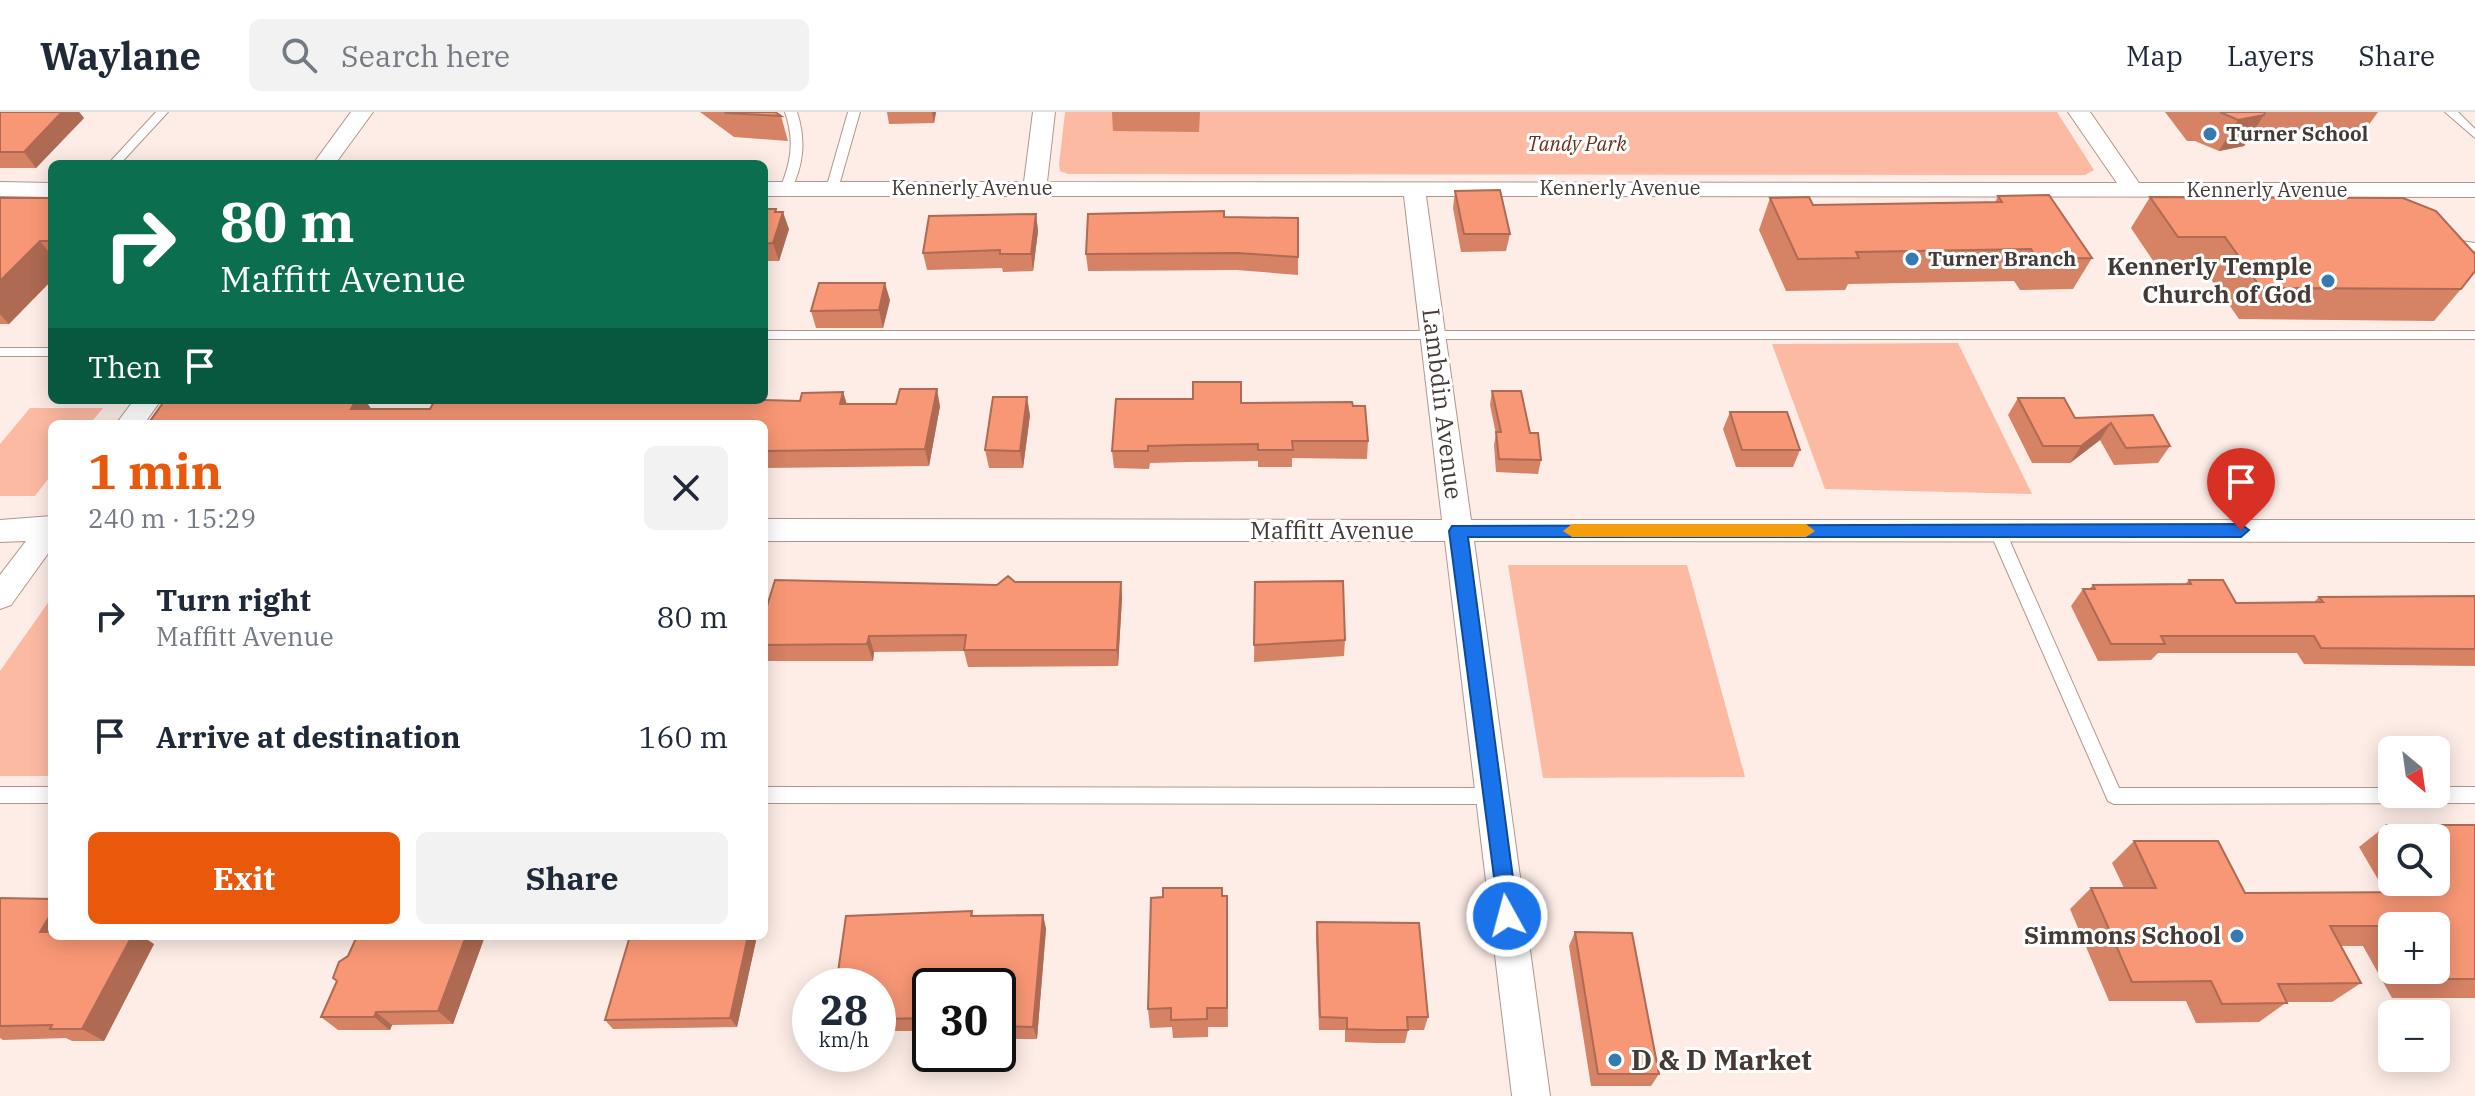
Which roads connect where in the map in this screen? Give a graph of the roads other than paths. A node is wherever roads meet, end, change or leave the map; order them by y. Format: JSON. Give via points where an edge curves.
{"nodes":[{"id":1,"x":162,"y":112,"type":"edge"},
{"id":2,"x":362,"y":112,"type":"edge"},
{"id":3,"x":791,"y":112,"type":"edge"},
{"id":4,"x":854,"y":112,"type":"edge"},
{"id":5,"x":1044,"y":112,"type":"edge"},
{"id":6,"x":2079,"y":112,"type":"edge"},
{"id":7,"x":2451,"y":112,"type":"edge"},
{"id":8,"x":2475,"y":135,"type":"edge"},
{"id":9,"x":118,"y":160,"type":"edge"},
{"id":10,"x":327,"y":160,"type":"edge"},
{"id":11,"x":1035,"y":188,"type":"junction"},
{"id":12,"x":1414,"y":188,"type":"junction"},
{"id":13,"x":0,"y":189,"type":"edge"},
{"id":14,"x":775,"y":189,"type":"edge"},
{"id":15,"x":832,"y":189,"type":"junction"},
{"id":16,"x":2132,"y":189,"type":"junction"},
{"id":17,"x":48,"y":190,"type":"edge"},
{"id":18,"x":2475,"y":190,"type":"edge"},
{"id":19,"x":2432,"y":238,"type":"edge"},
{"id":20,"x":2457,"y":246,"type":"junction"},
{"id":21,"x":2475,"y":247,"type":"edge"},
{"id":22,"x":2475,"y":261,"type":"edge"},
{"id":23,"x":1433,"y":334,"type":"junction"},
{"id":24,"x":768,"y":335,"type":"edge"},
{"id":25,"x":2475,"y":335,"type":"edge"},
{"id":26,"x":0,"y":352,"type":"edge"},
{"id":27,"x":48,"y":352,"type":"edge"},
{"id":28,"x":145,"y":404,"type":"edge"},
{"id":29,"x":132,"y":420,"type":"edge"},
{"id":30,"x":48,"y":528,"type":"edge"},
{"id":31,"x":768,"y":530,"type":"edge"},
{"id":32,"x":1997,"y":530,"type":"junction"},
{"id":33,"x":0,"y":531,"type":"edge"},
{"id":34,"x":1458,"y":531,"type":"junction"},
{"id":35,"x":2475,"y":531,"type":"edge"},
{"id":36,"x":48,"y":532,"type":"edge"},
{"id":37,"x":0,"y":597,"type":"edge"},
{"id":38,"x":0,"y":795,"type":"edge"},
{"id":39,"x":48,"y":795,"type":"edge"},
{"id":40,"x":768,"y":795,"type":"edge"},
{"id":41,"x":2475,"y":795,"type":"edge"},
{"id":42,"x":1492,"y":796,"type":"junction"},
{"id":43,"x":1531,"y":1096,"type":"edge"}],
"edges":[{"from":1,"to":9,"type":"lane"},
{"from":2,"to":10,"type":"street"},
{"from":3,"to":14,"type":"lane","via":[[799,149]]},
{"from":4,"to":15,"type":"lane"},
{"from":5,"to":11,"type":"street"},
{"from":6,"to":16,"type":"street"},
{"from":7,"to":8,"type":"lane"},
{"from":11,"to":12,"type":"street","name":"Kennerly Avenue"},
{"from":11,"to":15,"type":"street","name":"Kennerly Avenue"},
{"from":12,"to":16,"type":"street","name":"Kennerly Avenue"},
{"from":12,"to":23,"type":"street","name":"Lambdin Avenue"},
{"from":13,"to":17,"type":"street"},
{"from":14,"to":15,"type":"street","name":"Kennerly Avenue"},
{"from":16,"to":18,"type":"street","name":"Kennerly Avenue","via":[[2359,196]]},
{"from":19,"to":20,"type":"lane"},
{"from":20,"to":21,"type":"lane"},
{"from":20,"to":22,"type":"lane"},
{"from":23,"to":24,"type":"lane"},
{"from":23,"to":25,"type":"lane"},
{"from":23,"to":34,"type":"street","name":"Lambdin Avenue"},
{"from":26,"to":27,"type":"lane"},
{"from":28,"to":29,"type":"street"},
{"from":30,"to":33,"type":"street"},
{"from":31,"to":34,"type":"street","name":"Maffitt Avenue"},
{"from":32,"to":34,"type":"street","name":"Maffitt Avenue"},
{"from":32,"to":35,"type":"street","name":"Maffitt Avenue"},
{"from":32,"to":41,"type":"lane","via":[[2114,796]]},
{"from":34,"to":42,"type":"street","name":"Lambdin Avenue"},
{"from":36,"to":37,"type":"street"},
{"from":38,"to":39,"type":"lane"},
{"from":40,"to":42,"type":"lane"},
{"from":42,"to":43,"type":"street","name":"Lambdin Avenue"}]}
